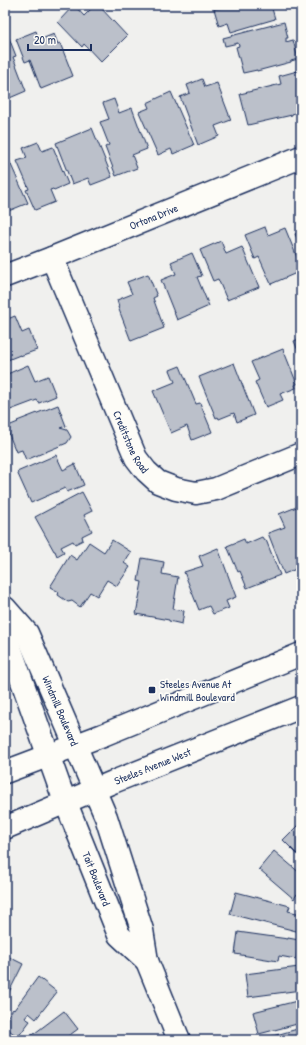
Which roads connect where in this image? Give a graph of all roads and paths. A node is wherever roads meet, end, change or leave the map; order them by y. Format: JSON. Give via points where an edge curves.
{"nodes":[{"id":1,"x":301,"y":157,"type":"edge"},
{"id":2,"x":52,"y":258,"type":"junction"},
{"id":3,"x":5,"y":276,"type":"edge"},
{"id":4,"x":301,"y":454,"type":"edge"},
{"id":5,"x":5,"y":608,"type":"edge"},
{"id":6,"x":5,"y":616,"type":"edge"},
{"id":7,"x":301,"y":654,"type":"edge"},
{"id":8,"x":301,"y":707,"type":"edge"},
{"id":9,"x":74,"y":746,"type":"junction"},
{"id":10,"x":48,"y":755,"type":"junction"},
{"id":11,"x":5,"y":772,"type":"edge"},
{"id":12,"x":94,"y":790,"type":"junction"},
{"id":13,"x":62,"y":795,"type":"junction"},
{"id":14,"x":107,"y":820,"type":"joint"},
{"id":15,"x":5,"y":828,"type":"edge"},
{"id":16,"x":146,"y":961,"type":"junction"},
{"id":17,"x":179,"y":1040,"type":"edge"}],
"edges":[{"from":1,"to":2,"type":"street","name":"Ortona Drive"},
{"from":2,"to":3,"type":"street","name":"Ortona Drive"},
{"from":2,"to":4,"type":"street","name":"Creditstone Road","via":[[136,458],[158,482],[176,489],[196,492],[216,489]]},
{"from":5,"to":9,"type":"street","name":"Windmill Boulevard","via":[[27,634]]},
{"from":6,"to":10,"type":"street","via":[[8,642]]},
{"from":7,"to":9,"type":"street"},
{"from":8,"to":12,"type":"street","name":"Steeles Avenue West"},
{"from":9,"to":10,"type":"street"},
{"from":9,"to":12,"type":"street","name":"Windmill Boulevard"},
{"from":10,"to":11,"type":"street"},
{"from":10,"to":13,"type":"street"},
{"from":12,"to":13,"type":"street","name":"Steeles Avenue West"},
{"from":12,"to":14,"type":"street","name":"Windmill Boulevard"},
{"from":13,"to":15,"type":"street","name":"Steeles Avenue West"},
{"from":13,"to":16,"type":"street","name":"Tait Boulevard","via":[[119,935]]},
{"from":14,"to":16,"type":"street","name":"Tait Boulevard","via":[[142,930]]},
{"from":16,"to":17,"type":"street","name":"Tait Boulevard"}]}
